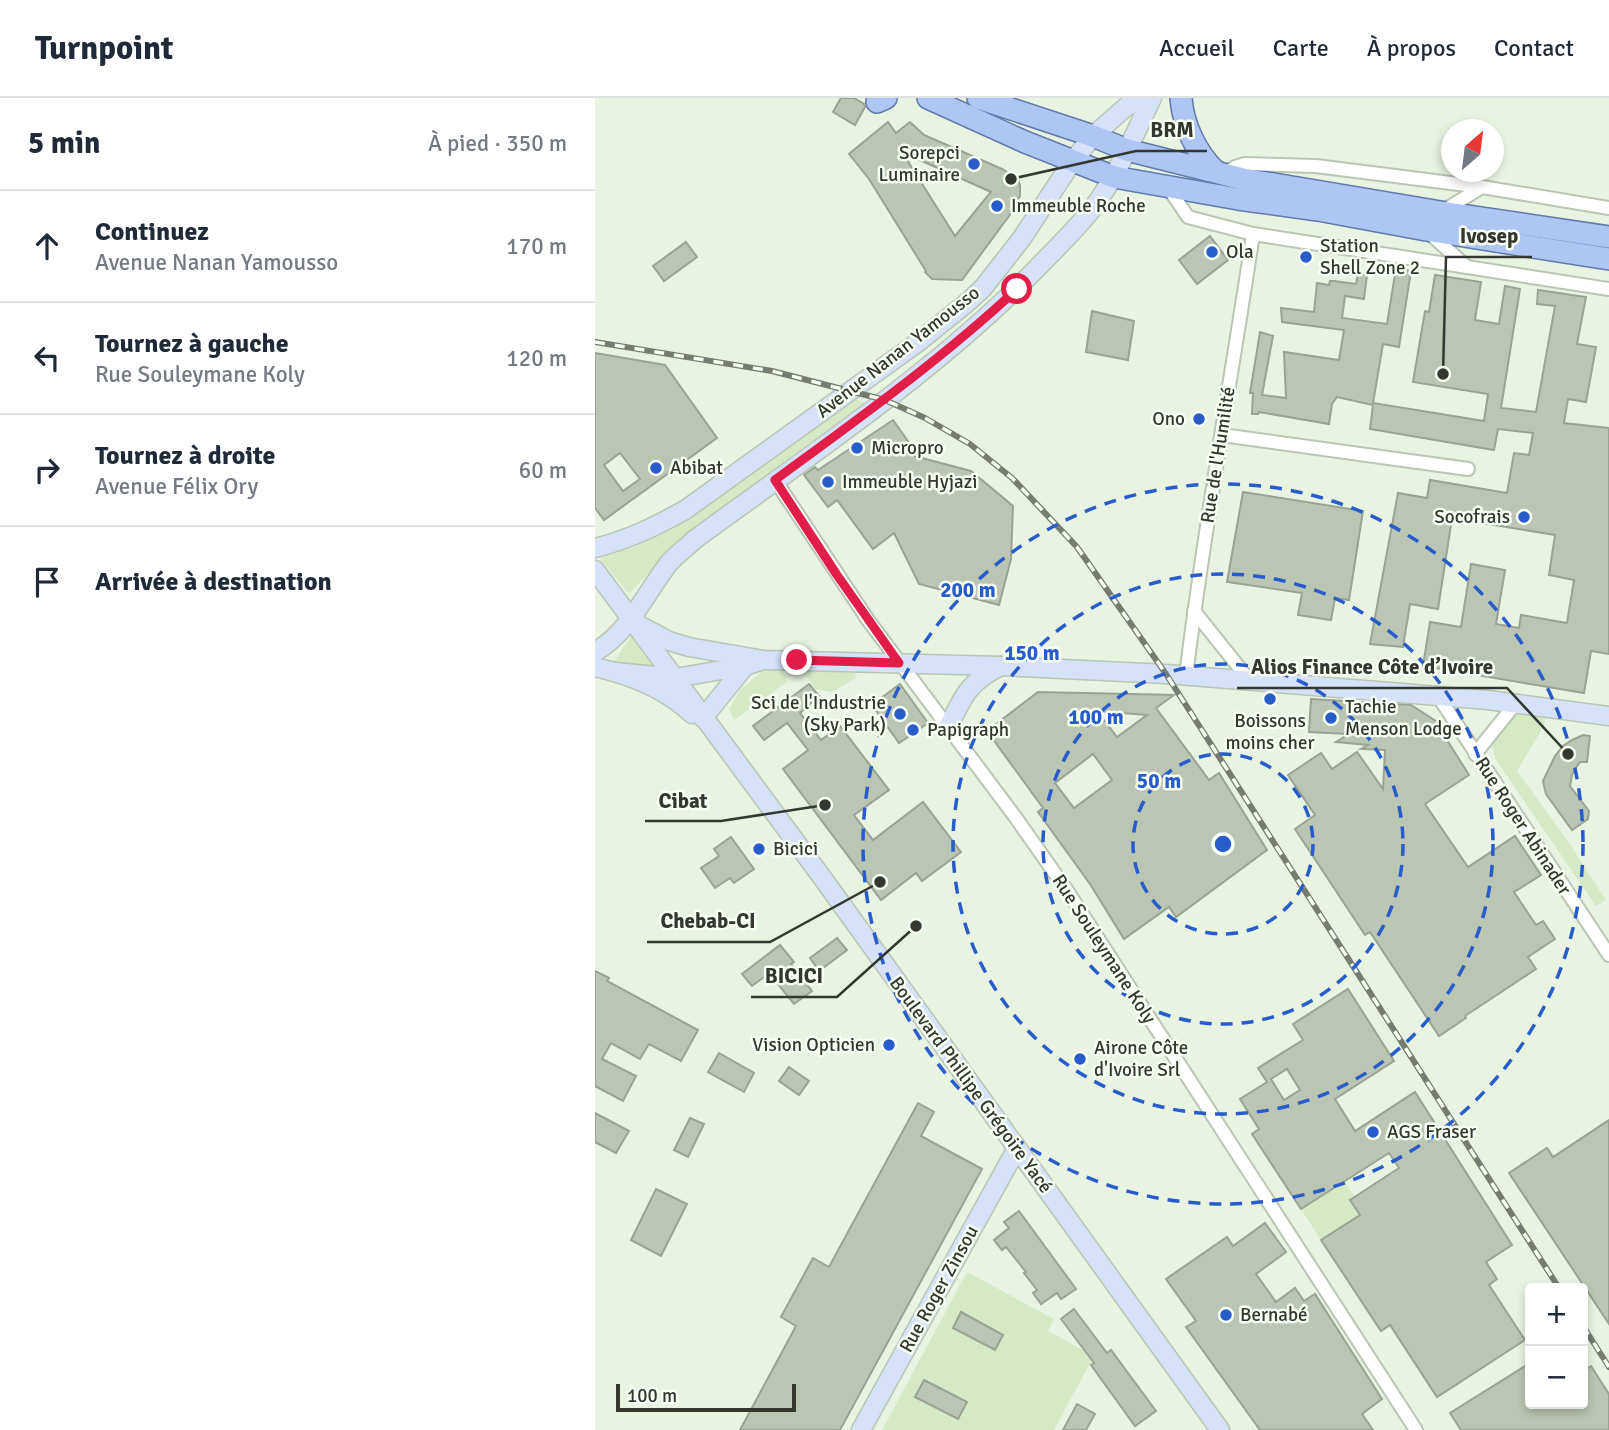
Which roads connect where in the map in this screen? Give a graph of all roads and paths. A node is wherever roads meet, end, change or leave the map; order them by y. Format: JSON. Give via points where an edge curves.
{"nodes":[{"id":1,"x":928,"y":98,"type":"edge"},
{"id":2,"x":978,"y":98,"type":"edge"},
{"id":3,"x":1150,"y":98,"type":"edge"},
{"id":4,"x":1181,"y":98,"type":"edge"},
{"id":5,"x":1093,"y":136,"type":"junction"},
{"id":6,"x":1127,"y":150,"type":"junction"},
{"id":7,"x":1072,"y":162,"type":"junction"},
{"id":8,"x":1219,"y":172,"type":"junction"},
{"id":9,"x":1114,"y":177,"type":"junction"},
{"id":10,"x":1167,"y":186,"type":"junction"},
{"id":11,"x":1482,"y":187,"type":"junction"},
{"id":12,"x":1609,"y":208,"type":"edge"},
{"id":13,"x":1441,"y":212,"type":"junction"},
{"id":14,"x":1426,"y":230,"type":"junction"},
{"id":15,"x":1252,"y":234,"type":"junction"},
{"id":16,"x":1609,"y":237,"type":"edge"},
{"id":17,"x":1609,"y":259,"type":"edge"},
{"id":18,"x":1467,"y":267,"type":"junction"},
{"id":19,"x":1609,"y":289,"type":"edge"},
{"id":20,"x":1222,"y":435,"type":"junction"},
{"id":21,"x":1468,"y":469,"type":"dead end"},
{"id":22,"x":775,"y":480,"type":"junction"},
{"id":23,"x":595,"y":548,"type":"edge"},
{"id":24,"x":595,"y":570,"type":"edge"},
{"id":25,"x":1194,"y":611,"type":"junction"},
{"id":26,"x":631,"y":620,"type":"junction"},
{"id":27,"x":595,"y":652,"type":"edge"},
{"id":28,"x":763,"y":660,"type":"junction"},
{"id":29,"x":899,"y":663,"type":"junction"},
{"id":30,"x":745,"y":666,"type":"junction"},
{"id":31,"x":1001,"y":666,"type":"junction"},
{"id":32,"x":595,"y":667,"type":"edge"},
{"id":33,"x":616,"y":672,"type":"junction"},
{"id":34,"x":1187,"y":676,"type":"junction"},
{"id":35,"x":675,"y":678,"type":"junction"},
{"id":36,"x":1249,"y":681,"type":"junction"},
{"id":37,"x":1438,"y":696,"type":"junction"},
{"id":38,"x":1516,"y":703,"type":"junction"},
{"id":39,"x":1609,"y":716,"type":"edge"},
{"id":40,"x":703,"y":718,"type":"junction"},
{"id":41,"x":948,"y":728,"type":"junction"},
{"id":42,"x":720,"y":741,"type":"junction"},
{"id":43,"x":1475,"y":754,"type":"junction"},
{"id":44,"x":1609,"y":955,"type":"edge"},
{"id":45,"x":1017,"y":1147,"type":"junction"},
{"id":46,"x":861,"y":1430,"type":"edge"},
{"id":47,"x":1220,"y":1430,"type":"edge"},
{"id":48,"x":1416,"y":1430,"type":"edge"}],
"edges":[{"from":1,"to":7,"type":"main road"},
{"from":2,"to":5,"type":"main road"},
{"from":3,"to":5,"type":"main road","name":"Avenue Nanan Yamousso","via":[[1127,106]]},
{"from":3,"to":6,"type":"main road","name":"Avenue Nanan Yamousso"},
{"from":4,"to":8,"type":"main road","via":[[1194,143]]},
{"from":5,"to":6,"type":"main road"},
{"from":5,"to":7,"type":"main road","name":"Avenue Nanan Yamousso"},
{"from":6,"to":8,"type":"main road"},
{"from":6,"to":9,"type":"main road","name":"Avenue Nanan Yamousso"},
{"from":7,"to":9,"type":"main road"},
{"from":7,"to":23,"type":"main road","name":"Avenue Nanan Yamousso","via":[[1022,238],[969,302],[685,510],[633,537]]},
{"from":8,"to":11,"type":"street","via":[[1245,164],[1316,166]]},
{"from":8,"to":13,"type":"main road"},
{"from":9,"to":10,"type":"main road"},
{"from":9,"to":22,"type":"main road","name":"Avenue Nanan Yamousso","via":[[1084,219],[983,321]]},
{"from":10,"to":14,"type":"main road"},
{"from":10,"to":15,"type":"street","via":[[1188,217]]},
{"from":11,"to":12,"type":"street"},
{"from":11,"to":13,"type":"street"},
{"from":13,"to":16,"type":"main road"},
{"from":14,"to":17,"type":"main road"},
{"from":14,"to":18,"type":"street"},
{"from":15,"to":18,"type":"street"},
{"from":15,"to":20,"type":"street","name":"Rue de l'Humilité"},
{"from":18,"to":19,"type":"street"},
{"from":20,"to":21,"type":"street"},
{"from":20,"to":25,"type":"street","name":"Rue de l'Humilité"},
{"from":22,"to":26,"type":"main road","name":"Avenue Nanan Yamousso","via":[[672,560]]},
{"from":22,"to":29,"type":"street","name":"Rue Souleymane Koly"},
{"from":24,"to":26,"type":"main road","name":"Boulevard Phillipe Grégoire Yacé"},
{"from":25,"to":34,"type":"street","name":"Rue de l'Humilité"},
{"from":25,"to":36,"type":"street"},
{"from":26,"to":27,"type":"main road","name":"Avenue Nanan Yamousso"},
{"from":26,"to":28,"type":"main road","via":[[669,641]]},
{"from":26,"to":35,"type":"main road","name":"Boulevard Phillipe Grégoire Yacé"},
{"from":28,"to":29,"type":"main road"},
{"from":28,"to":30,"type":"main road"},
{"from":29,"to":31,"type":"main road"},
{"from":29,"to":41,"type":"street","name":"Rue Souleymane Koly"},
{"from":30,"to":35,"type":"main road"},
{"from":30,"to":40,"type":"main road"},
{"from":31,"to":34,"type":"main road"},
{"from":31,"to":41,"type":"main road","via":[[975,683]]},
{"from":32,"to":33,"type":"main road","name":"Boulevard Phillipe Grégoire Yacé"},
{"from":33,"to":35,"type":"main road"},
{"from":33,"to":42,"type":"main road","name":"Boulevard Phillipe Grégoire Yacé","via":[[674,698]]},
{"from":34,"to":36,"type":"main road"},
{"from":35,"to":40,"type":"main road","name":"Boulevard Phillipe Grégoire Yacé"},
{"from":36,"to":37,"type":"main road"},
{"from":37,"to":38,"type":"main road"},
{"from":37,"to":43,"type":"street","name":"Rue Roger Abinader"},
{"from":38,"to":39,"type":"main road"},
{"from":38,"to":43,"type":"street"},
{"from":40,"to":42,"type":"main road","name":"Boulevard Phillipe Grégoire Yacé"},
{"from":41,"to":48,"type":"street","name":"Rue Souleymane Koly","via":[[1068,892]]},
{"from":42,"to":45,"type":"main road","name":"Boulevard Phillipe Grégoire Yacé"},
{"from":43,"to":44,"type":"street","name":"Rue Roger Abinader"},
{"from":45,"to":46,"type":"main road","name":"Rue Roger Zinsou"},
{"from":45,"to":47,"type":"main road","name":"Boulevard Phillipe Grégoire Yacé"}]}
